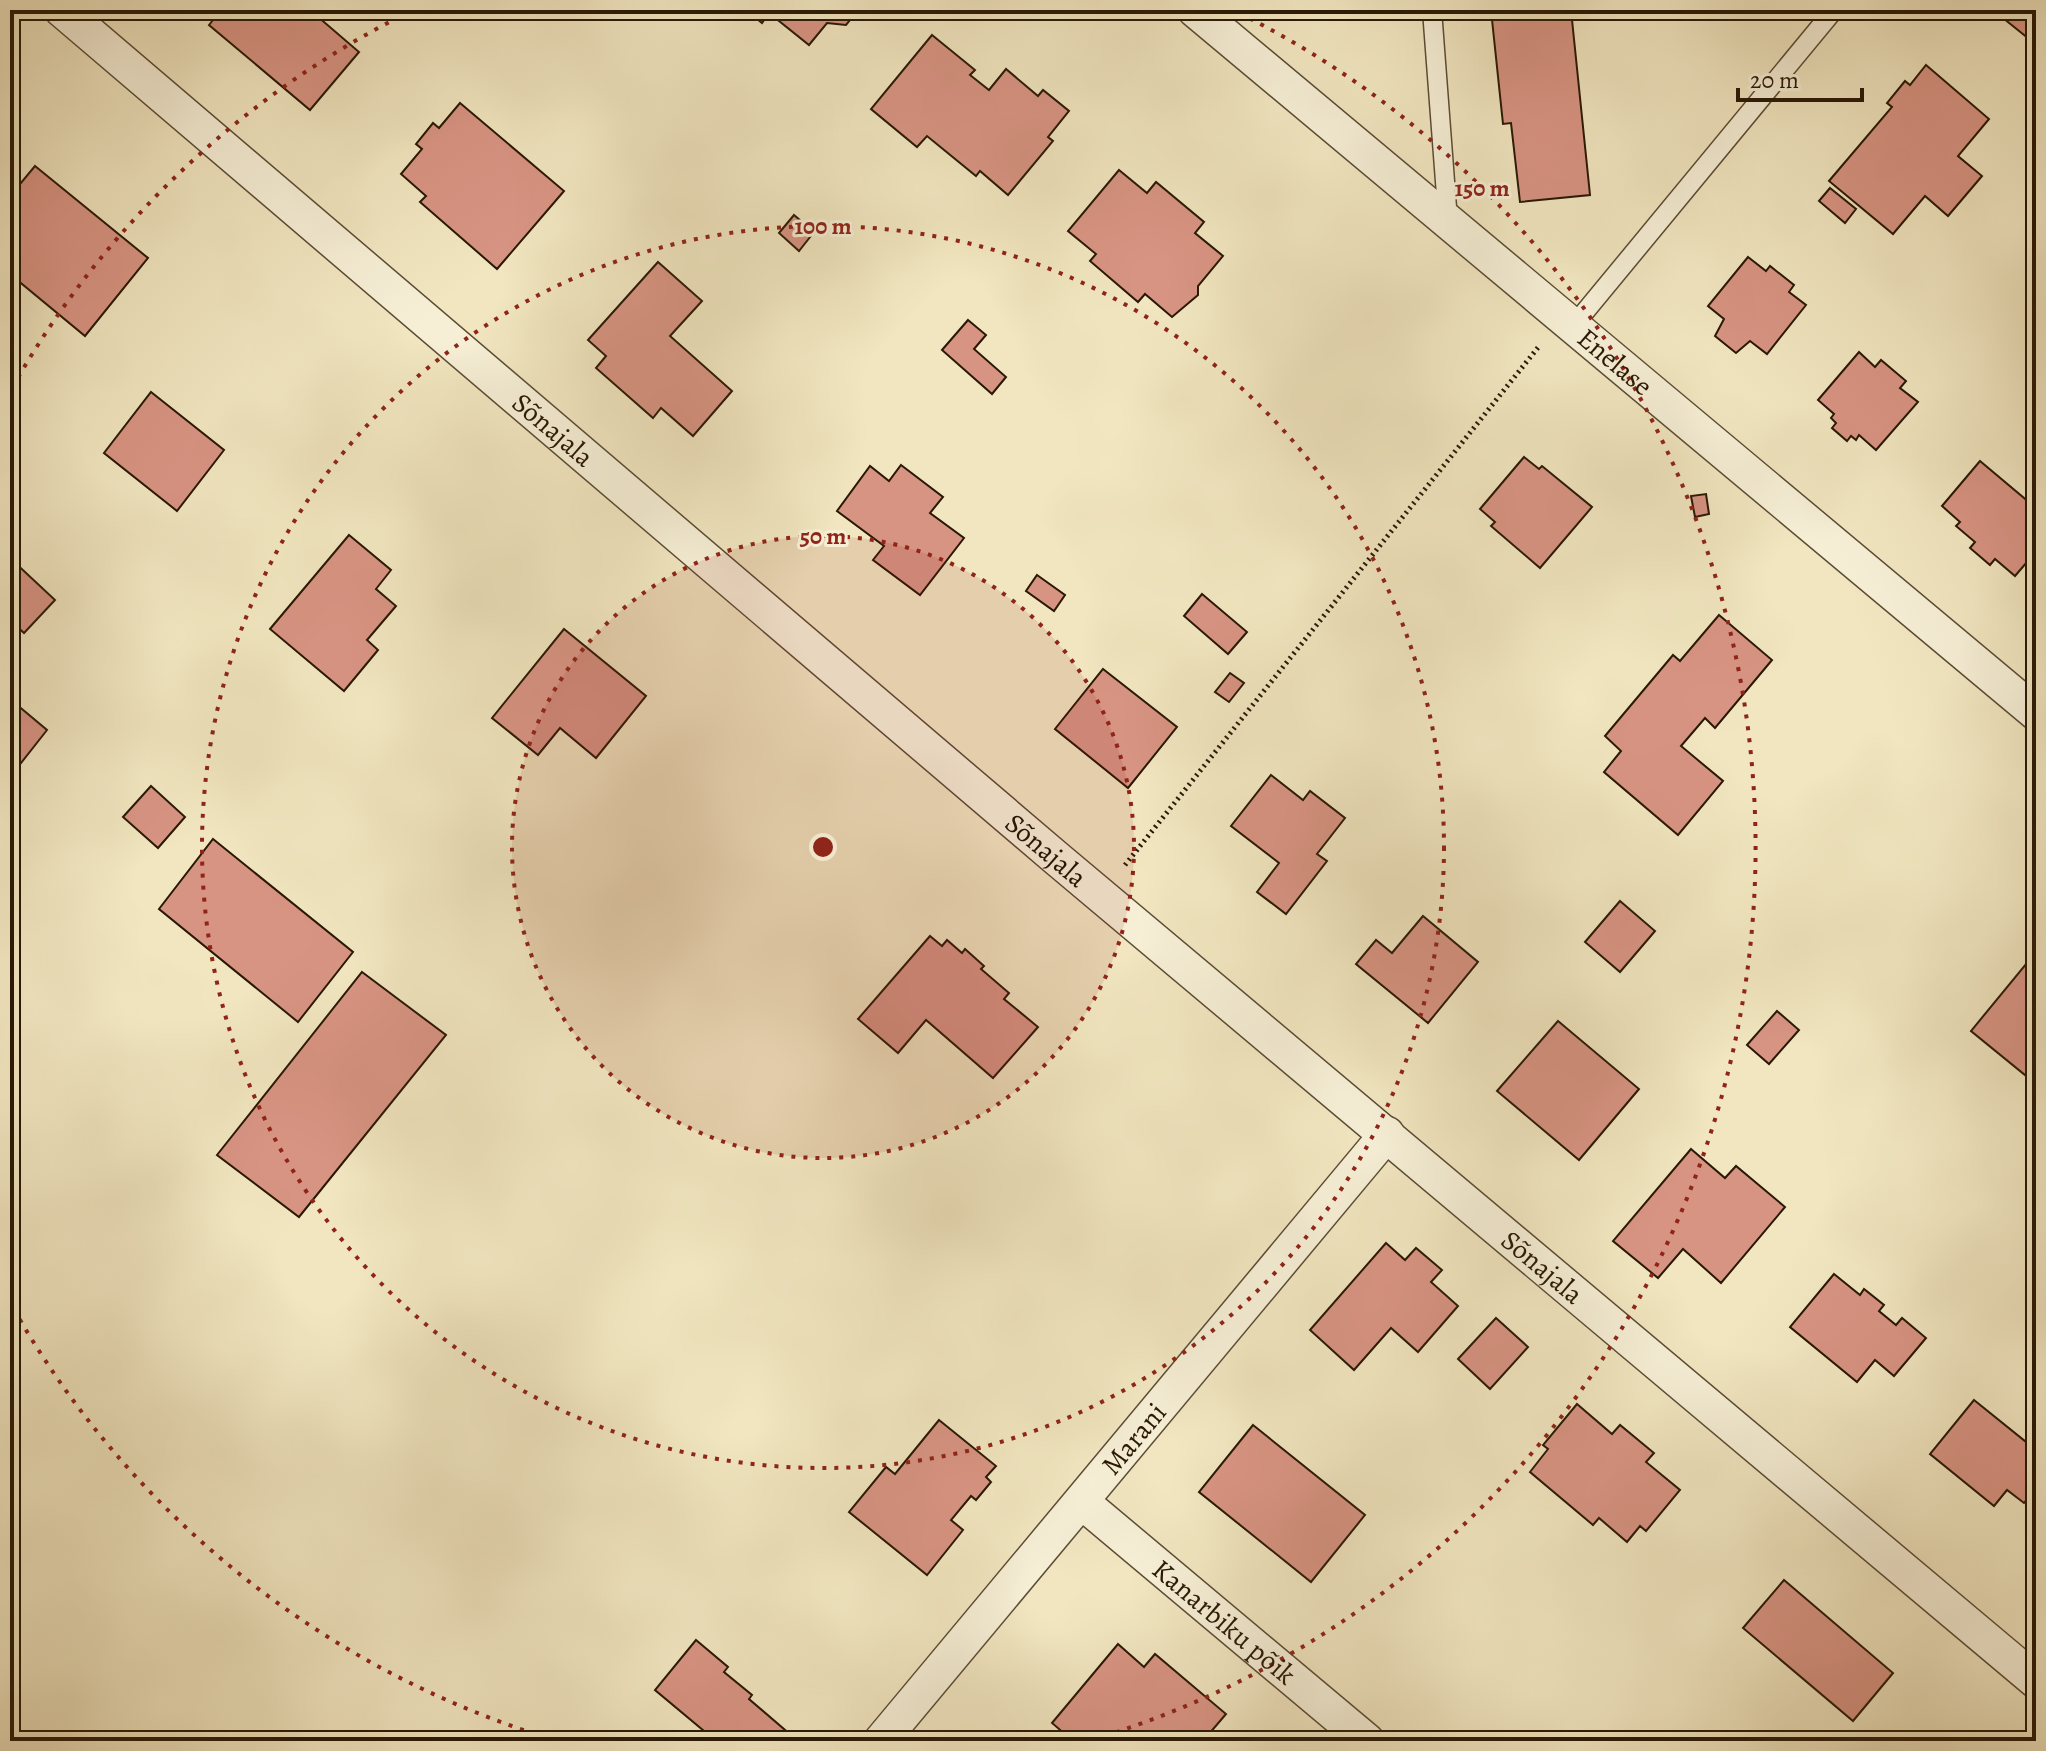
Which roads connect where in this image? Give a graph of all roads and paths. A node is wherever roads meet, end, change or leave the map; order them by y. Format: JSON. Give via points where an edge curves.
{"nodes":[{"id":1,"x":62,"y":10,"type":"edge"},
{"id":2,"x":1195,"y":10,"type":"edge"},
{"id":3,"x":1432,"y":10,"type":"edge"},
{"id":4,"x":1834,"y":10,"type":"edge"},
{"id":5,"x":1448,"y":221,"type":"junction"},
{"id":6,"x":1568,"y":320,"type":"junction"},
{"id":7,"x":2036,"y":713,"type":"edge"},
{"id":8,"x":1101,"y":896,"type":"junction"},
{"id":9,"x":1387,"y":1134,"type":"junction"},
{"id":10,"x":1082,"y":1502,"type":"junction"},
{"id":11,"x":2036,"y":1681,"type":"edge"},
{"id":12,"x":881,"y":1741,"type":"edge"},
{"id":13,"x":1367,"y":1741,"type":"edge"}],
"edges":[{"from":1,"to":8,"type":"street","name":"Sõnajala"},
{"from":2,"to":5,"type":"street","name":"Enelase"},
{"from":3,"to":5,"type":"lane"},
{"from":4,"to":6,"type":"lane"},
{"from":5,"to":6,"type":"street","name":"Enelase"},
{"from":6,"to":7,"type":"street","name":"Enelase"},
{"from":6,"to":8,"type":"path"},
{"from":8,"to":9,"type":"street","name":"Sõnajala"},
{"from":9,"to":10,"type":"street","name":"Marani"},
{"from":9,"to":11,"type":"street","name":"Sõnajala"},
{"from":10,"to":12,"type":"street","name":"Marani"},
{"from":10,"to":13,"type":"street","name":"Kanarbiku põik"}]}
